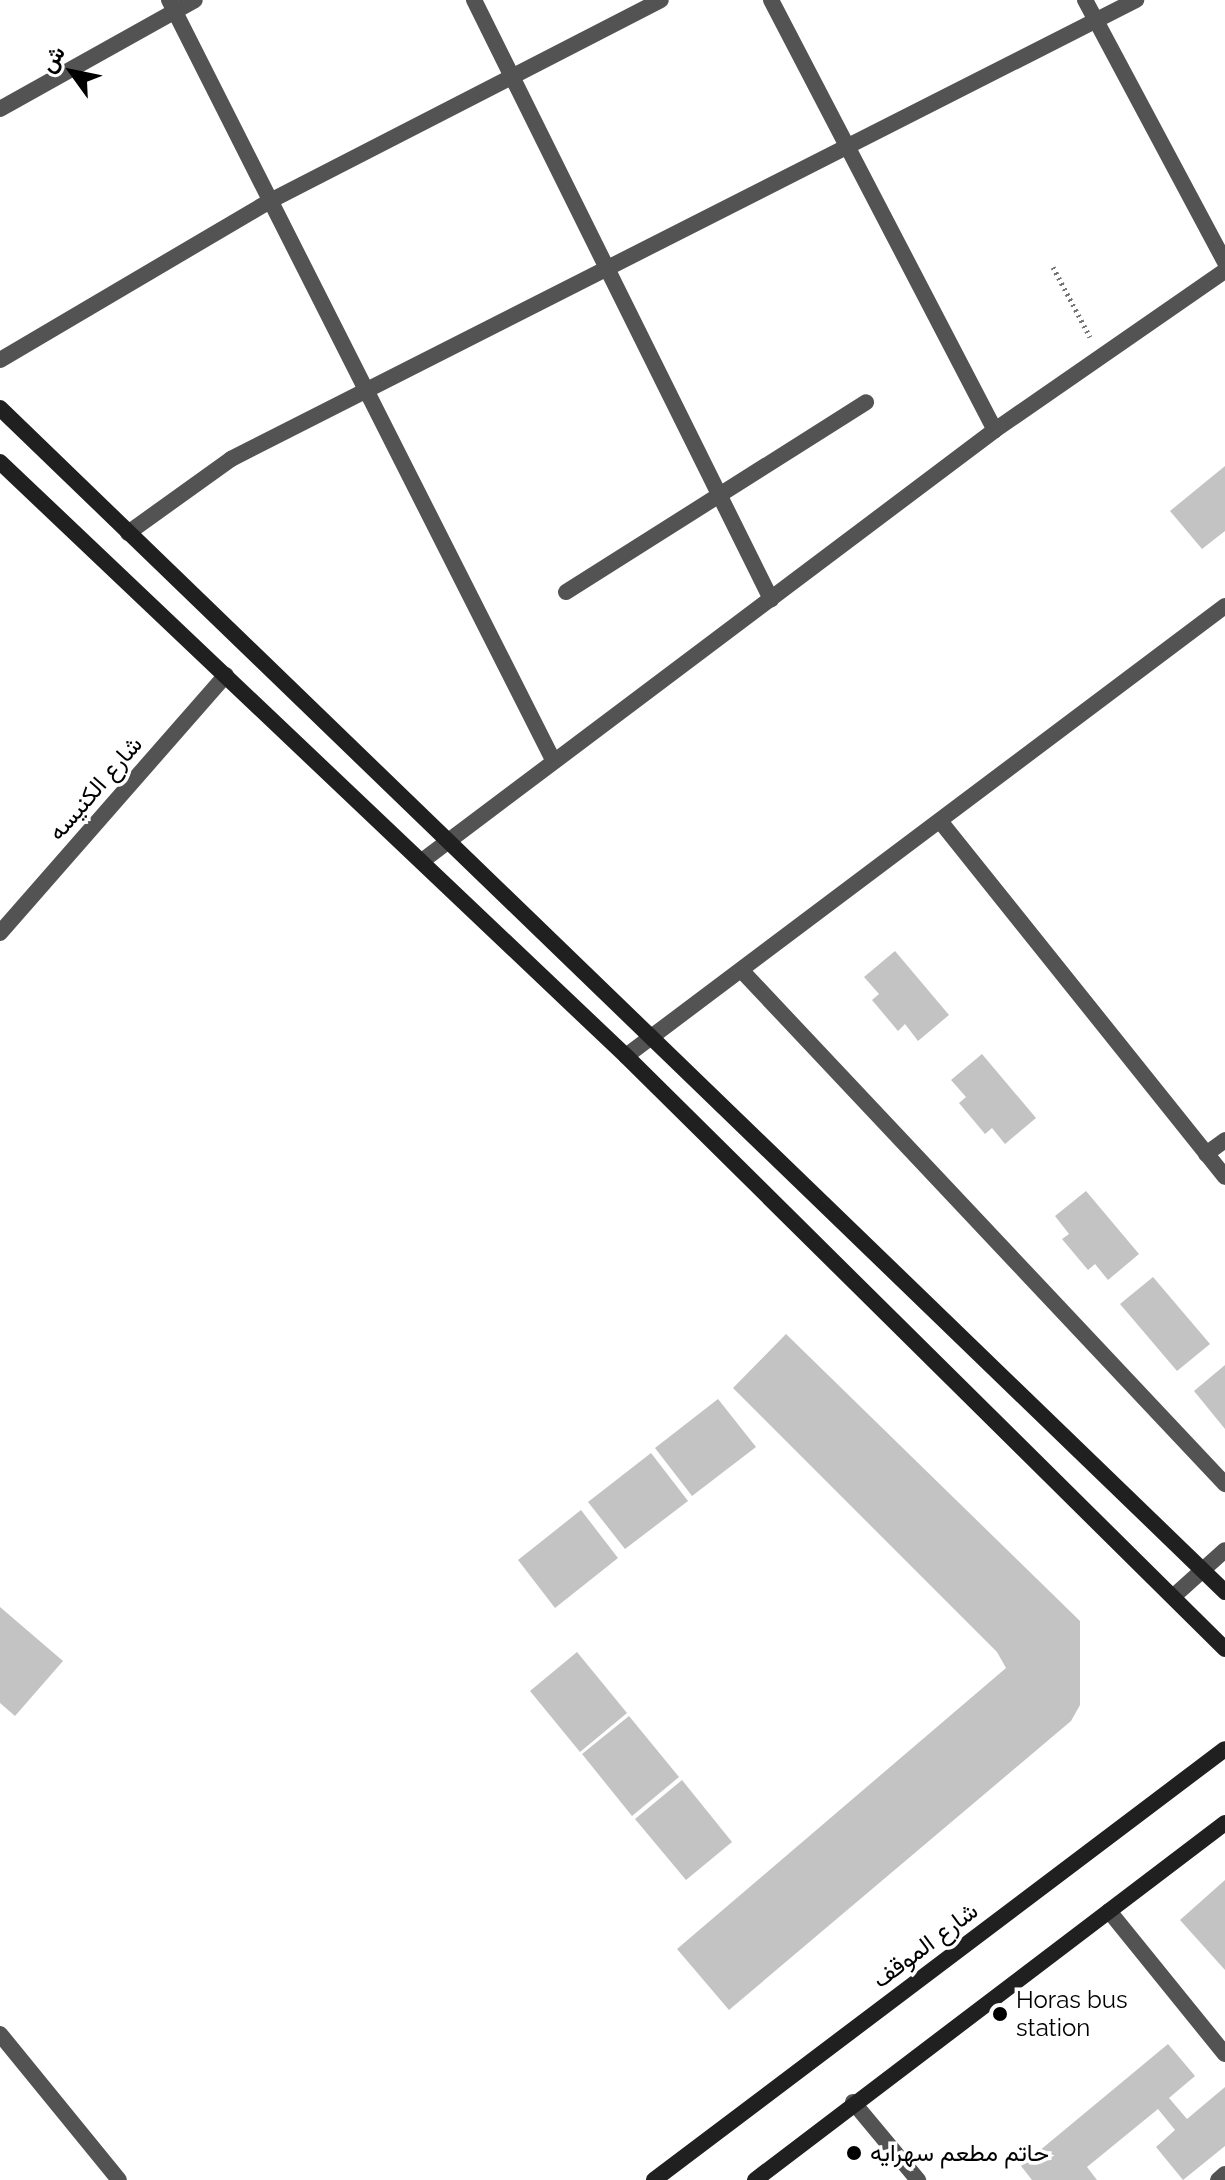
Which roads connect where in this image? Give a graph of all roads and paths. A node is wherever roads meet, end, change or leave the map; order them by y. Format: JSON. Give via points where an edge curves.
{"nodes":[{"id":1,"x":195,"y":0,"type":"edge"},
{"id":2,"x":474,"y":0,"type":"edge"},
{"id":3,"x":661,"y":0,"type":"edge"},
{"id":4,"x":771,"y":0,"type":"edge"},
{"id":5,"x":1085,"y":0,"type":"edge"},
{"id":6,"x":1136,"y":0,"type":"edge"},
{"id":7,"x":172,"y":6,"type":"edge"},
{"id":8,"x":1096,"y":21,"type":"junction"},
{"id":9,"x":512,"y":76,"type":"junction"},
{"id":10,"x":0,"y":109,"type":"edge"},
{"id":11,"x":847,"y":147,"type":"junction"},
{"id":12,"x":272,"y":200,"type":"junction"},
{"id":13,"x":1225,"y":262,"type":"edge"},
{"id":14,"x":1053,"y":267,"type":"dead end"},
{"id":15,"x":609,"y":270,"type":"junction"},
{"id":16,"x":1225,"y":271,"type":"edge"},
{"id":17,"x":1101,"y":356,"type":"junction"},
{"id":18,"x":0,"y":360,"type":"edge"},
{"id":19,"x":370,"y":390,"type":"junction"},
{"id":20,"x":866,"y":402,"type":"dead end"},
{"id":21,"x":0,"y":408,"type":"edge"},
{"id":22,"x":995,"y":430,"type":"junction"},
{"id":23,"x":0,"y":462,"type":"edge"},
{"id":24,"x":721,"y":494,"type":"junction"},
{"id":25,"x":128,"y":533,"type":"junction"},
{"id":26,"x":566,"y":592,"type":"dead end"},
{"id":27,"x":771,"y":599,"type":"junction"},
{"id":28,"x":1225,"y":606,"type":"edge"},
{"id":29,"x":226,"y":675,"type":"junction"},
{"id":30,"x":552,"y":758,"type":"junction"},
{"id":31,"x":940,"y":821,"type":"junction"},
{"id":32,"x":447,"y":838,"type":"junction"},
{"id":33,"x":422,"y":861,"type":"junction"},
{"id":34,"x":0,"y":933,"type":"edge"},
{"id":35,"x":742,"y":971,"type":"junction"},
{"id":36,"x":651,"y":1037,"type":"junction"},
{"id":37,"x":626,"y":1056,"type":"junction"},
{"id":38,"x":1225,"y":1140,"type":"edge"},
{"id":39,"x":1206,"y":1154,"type":"junction"},
{"id":40,"x":1225,"y":1177,"type":"edge"},
{"id":41,"x":1225,"y":1484,"type":"edge"},
{"id":42,"x":1225,"y":1550,"type":"edge"},
{"id":43,"x":1202,"y":1571,"type":"junction"},
{"id":44,"x":1225,"y":1592,"type":"edge"},
{"id":45,"x":1175,"y":1595,"type":"junction"},
{"id":46,"x":1225,"y":1649,"type":"edge"},
{"id":47,"x":1225,"y":1749,"type":"edge"},
{"id":48,"x":1225,"y":1823,"type":"edge"},
{"id":49,"x":1109,"y":1911,"type":"junction"},
{"id":50,"x":0,"y":2034,"type":"edge"},
{"id":51,"x":1225,"y":2054,"type":"edge"},
{"id":52,"x":853,"y":2102,"type":"junction"},
{"id":53,"x":1225,"y":2174,"type":"edge"},
{"id":54,"x":119,"y":2180,"type":"edge"},
{"id":55,"x":654,"y":2180,"type":"edge"},
{"id":56,"x":755,"y":2180,"type":"edge"},
{"id":57,"x":918,"y":2180,"type":"edge"},
{"id":58,"x":1218,"y":2180,"type":"edge"}],
"edges":[{"from":1,"to":7,"type":"street"},
{"from":2,"to":9,"type":"street"},
{"from":3,"to":9,"type":"street"},
{"from":4,"to":11,"type":"street"},
{"from":5,"to":8,"type":"street"},
{"from":6,"to":8,"type":"street"},
{"from":7,"to":10,"type":"street"},
{"from":7,"to":12,"type":"street"},
{"from":8,"to":11,"type":"street"},
{"from":8,"to":13,"type":"street"},
{"from":9,"to":12,"type":"street"},
{"from":9,"to":15,"type":"street"},
{"from":11,"to":15,"type":"street"},
{"from":11,"to":22,"type":"street"},
{"from":12,"to":18,"type":"street"},
{"from":12,"to":19,"type":"street"},
{"from":14,"to":17,"type":"path"},
{"from":15,"to":19,"type":"street"},
{"from":15,"to":24,"type":"street"},
{"from":16,"to":17,"type":"street"},
{"from":17,"to":22,"type":"street"},
{"from":19,"to":25,"type":"street","via":[[231,459]]},
{"from":19,"to":30,"type":"street"},
{"from":20,"to":24,"type":"street"},
{"from":21,"to":25,"type":"street"},
{"from":22,"to":27,"type":"street"},
{"from":23,"to":29,"type":"street"},
{"from":24,"to":26,"type":"street"},
{"from":24,"to":27,"type":"street"},
{"from":25,"to":32,"type":"street"},
{"from":27,"to":30,"type":"street"},
{"from":28,"to":31,"type":"street"},
{"from":29,"to":33,"type":"street"},
{"from":29,"to":34,"type":"street","name":"شارع الكنيسه"},
{"from":30,"to":32,"type":"street"},
{"from":31,"to":35,"type":"street"},
{"from":31,"to":39,"type":"street"},
{"from":32,"to":33,"type":"street"},
{"from":32,"to":36,"type":"street"},
{"from":33,"to":37,"type":"street"},
{"from":35,"to":36,"type":"street"},
{"from":35,"to":41,"type":"street"},
{"from":36,"to":37,"type":"street"},
{"from":36,"to":43,"type":"street"},
{"from":37,"to":45,"type":"street"},
{"from":38,"to":39,"type":"street"},
{"from":39,"to":40,"type":"street"},
{"from":42,"to":43,"type":"street"},
{"from":43,"to":44,"type":"street"},
{"from":43,"to":45,"type":"street"},
{"from":45,"to":46,"type":"street"},
{"from":47,"to":55,"type":"street","name":"شارع الموقف"},
{"from":48,"to":49,"type":"street"},
{"from":49,"to":51,"type":"street"},
{"from":49,"to":52,"type":"street"},
{"from":50,"to":54,"type":"street"},
{"from":52,"to":56,"type":"street"},
{"from":52,"to":57,"type":"street"},
{"from":53,"to":58,"type":"street"}]}
